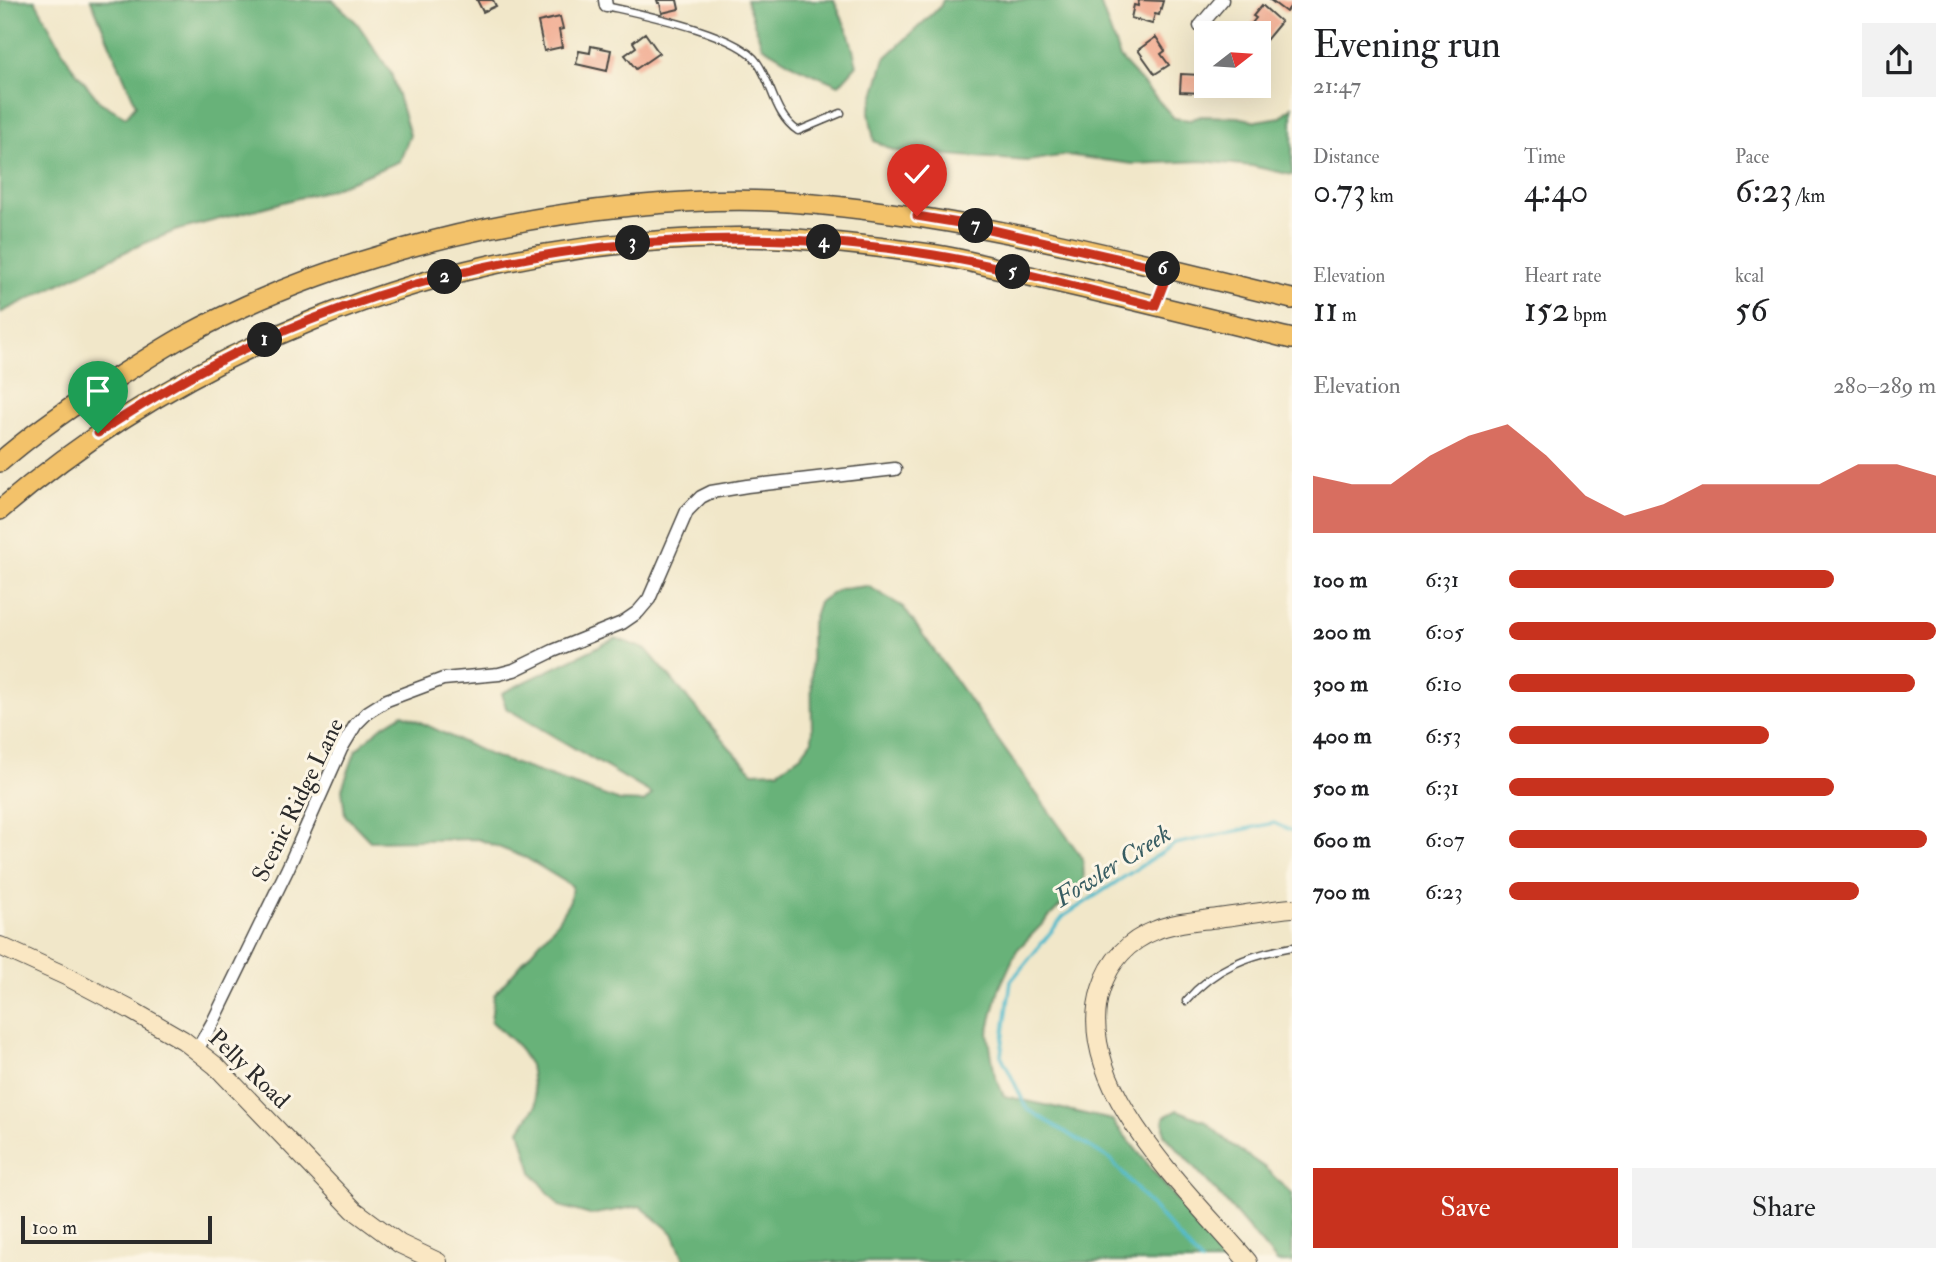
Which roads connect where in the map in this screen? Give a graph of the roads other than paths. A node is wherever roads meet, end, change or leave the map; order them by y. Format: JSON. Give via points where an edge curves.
{"nodes":[{"id":1,"x":1222,"y":0,"type":"edge"},
{"id":2,"x":605,"y":3,"type":"edge"},
{"id":3,"x":1204,"y":21,"type":"edge"},
{"id":4,"x":841,"y":113,"type":"dead end"},
{"id":5,"x":1169,"y":270,"type":"junction"},
{"id":6,"x":1292,"y":299,"type":"edge"},
{"id":7,"x":1155,"y":306,"type":"junction"},
{"id":8,"x":1292,"y":338,"type":"edge"},
{"id":9,"x":0,"y":462,"type":"edge"},
{"id":10,"x":895,"y":469,"type":"dead end"},
{"id":11,"x":0,"y":510,"type":"edge"},
{"id":12,"x":1292,"y":908,"type":"edge"},
{"id":13,"x":0,"y":946,"type":"edge"},
{"id":14,"x":1292,"y":947,"type":"edge"},
{"id":15,"x":1186,"y":1001,"type":"dead end"},
{"id":16,"x":197,"y":1050,"type":"junction"},
{"id":17,"x":438,"y":1262,"type":"edge"},
{"id":18,"x":1248,"y":1262,"type":"edge"}],
"edges":[{"from":1,"to":3,"type":"street"},
{"from":2,"to":4,"type":"lane","via":[[729,41],[750,53],[786,123],[797,131]]},
{"from":5,"to":6,"type":"main road"},
{"from":5,"to":7,"type":"lane"},
{"from":5,"to":9,"type":"main road","via":[[971,225],[785,201],[658,204],[527,220],[393,253],[237,310],[181,338],[69,408]]},
{"from":7,"to":8,"type":"main road"},
{"from":7,"to":11,"type":"main road","via":[[934,255],[778,238],[645,242],[545,254],[479,267],[331,312],[204,369],[98,433]]},
{"from":10,"to":16,"type":"street","name":"Scenic Ridge Lane","via":[[711,492],[687,511],[649,599],[622,624],[514,670],[443,679],[368,712],[341,749],[288,868]]},
{"from":12,"to":18,"type":"street","via":[[1187,922],[1151,932],[1112,962],[1096,1002],[1099,1049],[1137,1132]]},
{"from":13,"to":16,"type":"street","name":"Pelly Road","via":[[68,977]]},
{"from":14,"to":15,"type":"lane","via":[[1262,952],[1222,969]]},
{"from":16,"to":17,"type":"street","name":"Pelly Road","via":[[354,1210],[400,1244]]}]}
